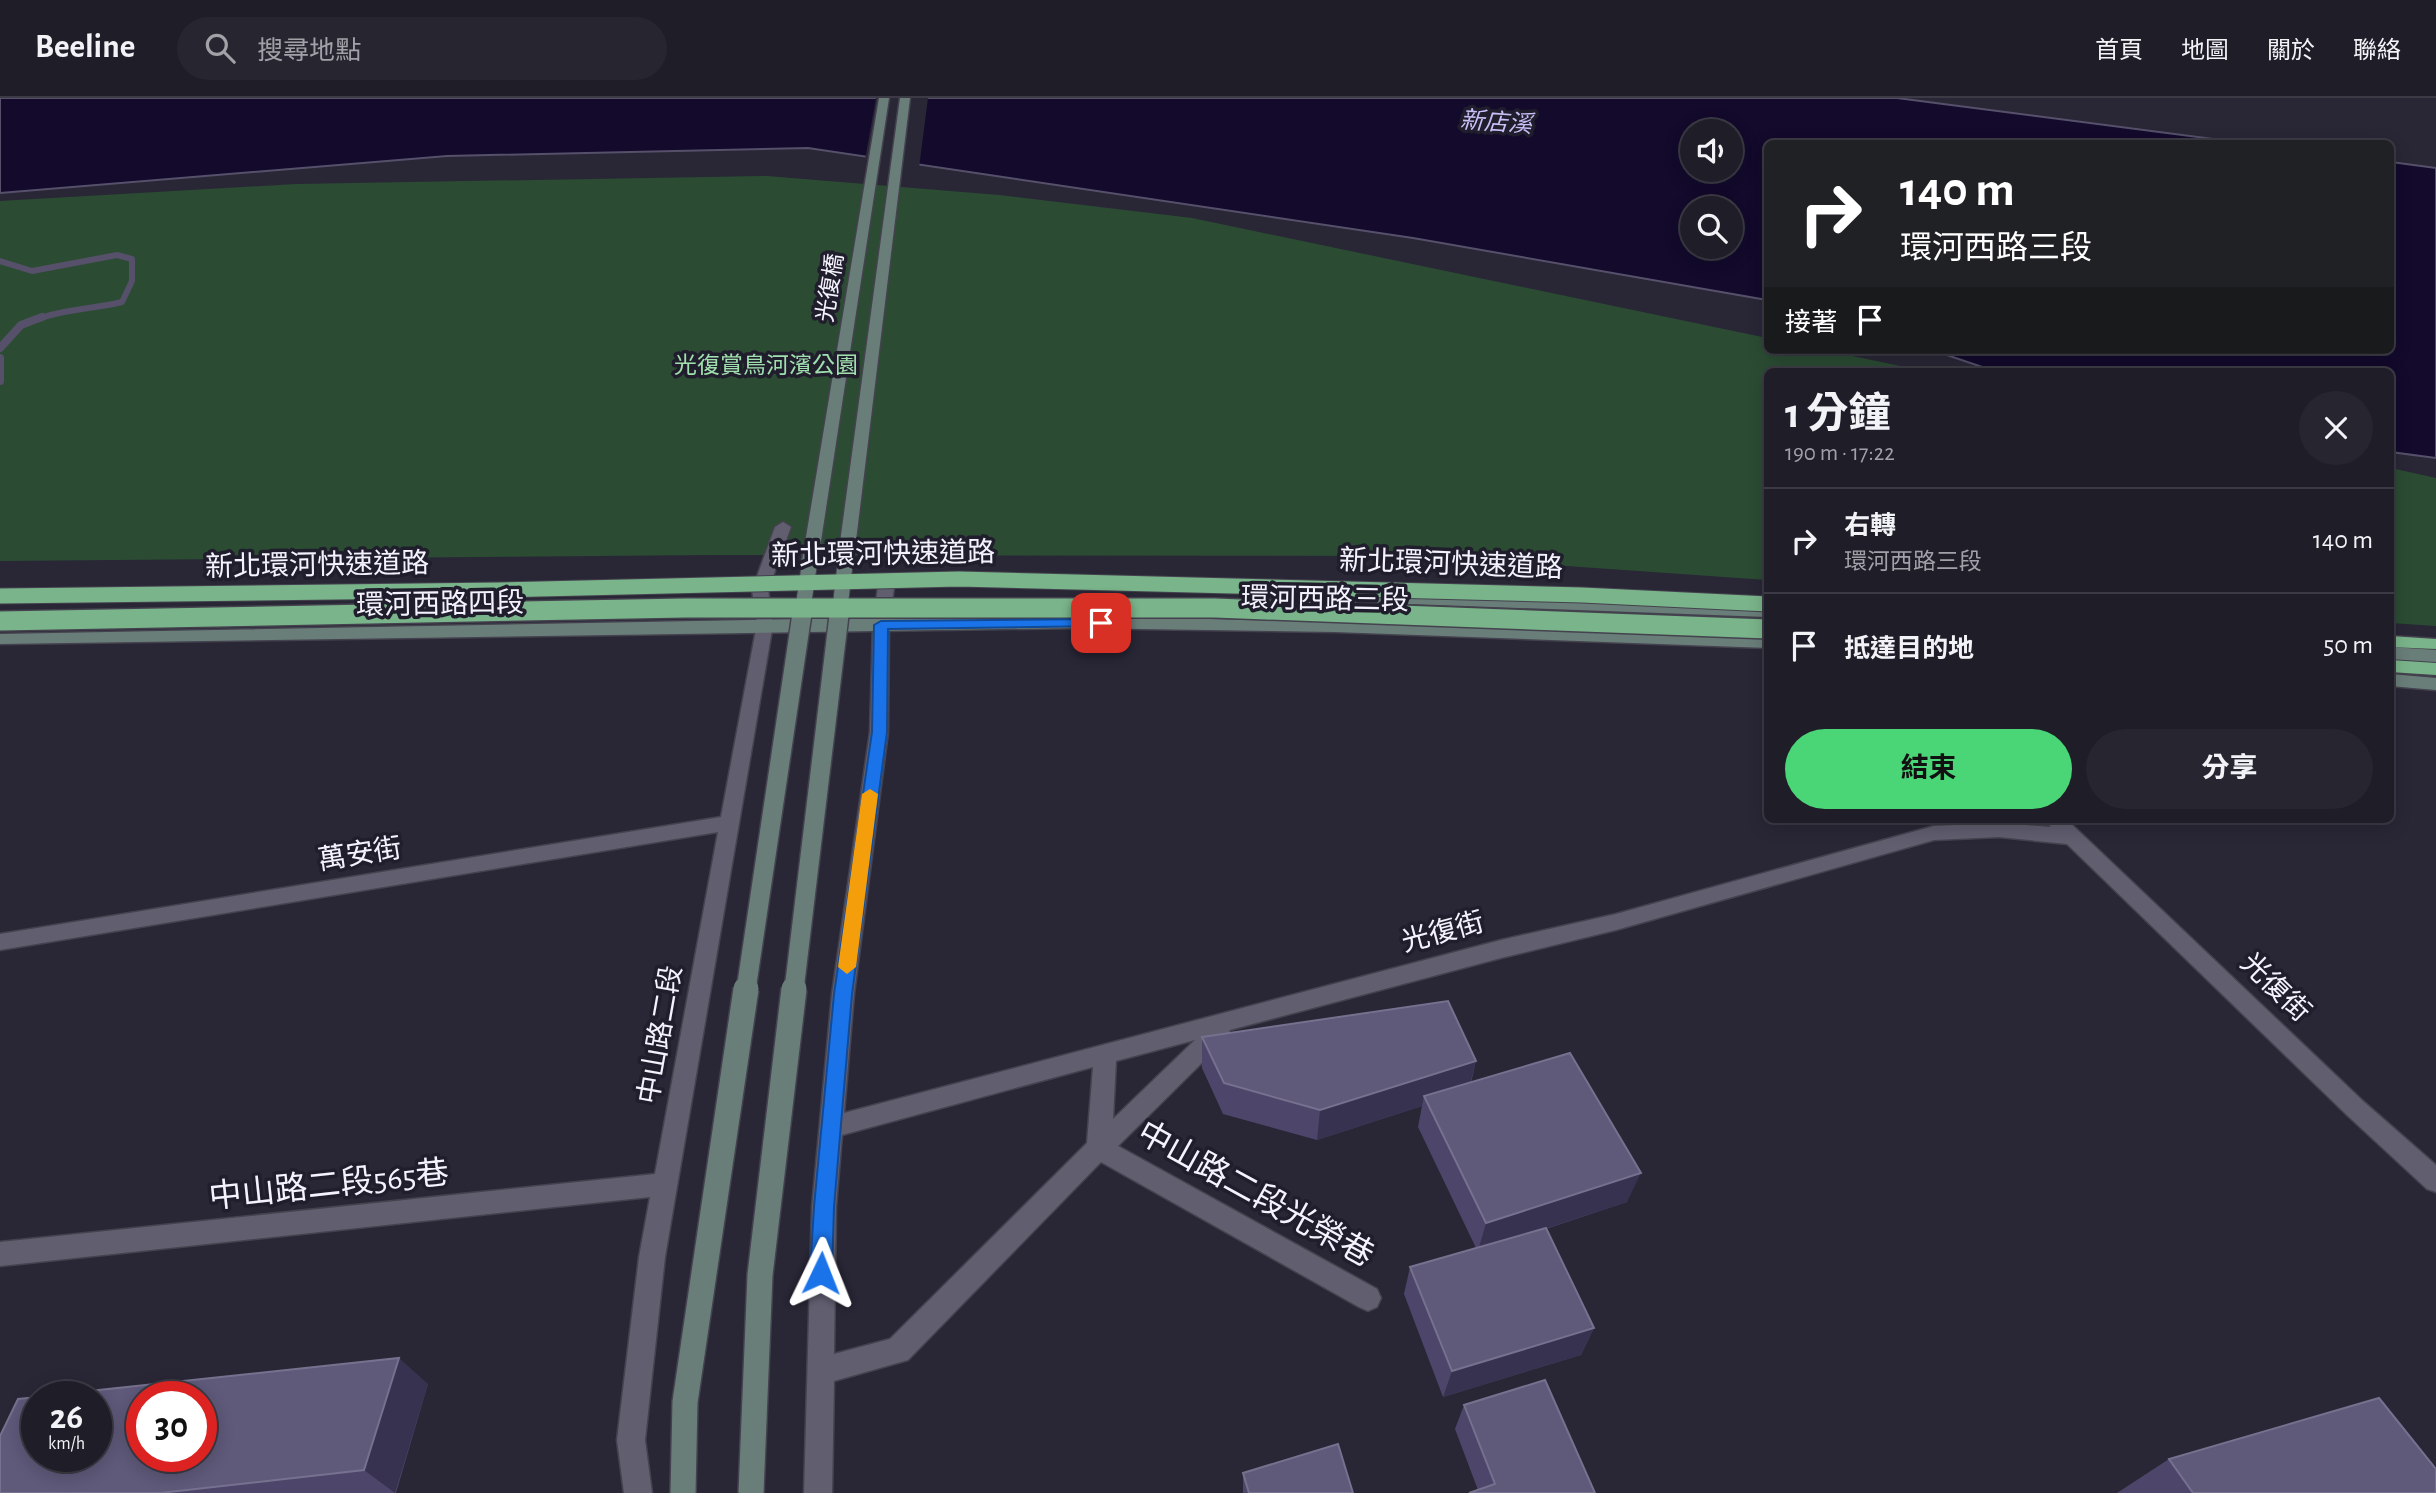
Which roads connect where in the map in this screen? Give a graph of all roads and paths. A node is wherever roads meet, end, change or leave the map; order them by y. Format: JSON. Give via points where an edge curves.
{"nodes":[{"id":1,"x":884,"y":98,"type":"edge"},
{"id":2,"x":905,"y":98,"type":"edge"},
{"id":3,"x":783,"y":527,"type":"dead end"},
{"id":4,"x":886,"y":587,"type":"joint"},
{"id":5,"x":760,"y":590,"type":"junction"},
{"id":6,"x":0,"y":598,"type":"edge"},
{"id":7,"x":1764,"y":604,"type":"edge"},
{"id":8,"x":1764,"y":612,"type":"edge"},
{"id":9,"x":0,"y":621,"type":"edge"},
{"id":10,"x":765,"y":624,"type":"junction"},
{"id":11,"x":881,"y":625,"type":"junction"},
{"id":12,"x":1764,"y":629,"type":"edge"},
{"id":13,"x":0,"y":639,"type":"edge"},
{"id":14,"x":2394,"y":641,"type":"edge"},
{"id":15,"x":1764,"y":643,"type":"edge"},
{"id":16,"x":2436,"y":644,"type":"edge"},
{"id":17,"x":2394,"y":653,"type":"edge"},
{"id":18,"x":2436,"y":656,"type":"edge"},
{"id":19,"x":2394,"y":666,"type":"edge"},
{"id":20,"x":2436,"y":669,"type":"edge"},
{"id":21,"x":2394,"y":680,"type":"edge"},
{"id":22,"x":2436,"y":684,"type":"edge"},
{"id":23,"x":729,"y":823,"type":"junction"},
{"id":24,"x":2058,"y":823,"type":"edge"},
{"id":25,"x":2074,"y":838,"type":"junction"},
{"id":26,"x":0,"y":942,"type":"edge"},
{"id":27,"x":1230,"y":1021,"type":"junction"},
{"id":28,"x":1105,"y":1054,"type":"junction"},
{"id":29,"x":832,"y":1127,"type":"junction"},
{"id":30,"x":1099,"y":1148,"type":"junction"},
{"id":31,"x":2436,"y":1181,"type":"edge"},
{"id":32,"x":665,"y":1184,"type":"junction"},
{"id":33,"x":0,"y":1254,"type":"edge"},
{"id":34,"x":1368,"y":1298,"type":"dead end"},
{"id":35,"x":819,"y":1372,"type":"junction"},
{"id":36,"x":638,"y":1493,"type":"edge"},
{"id":37,"x":683,"y":1493,"type":"edge"},
{"id":38,"x":751,"y":1493,"type":"edge"},
{"id":39,"x":818,"y":1493,"type":"edge"}],
"edges":[{"from":1,"to":37,"type":"main road","name":"光復橋","bridge":true,"via":[[685,1402]]},
{"from":2,"to":38,"type":"main road","name":"光復橋","bridge":true,"via":[[760,1275]]},
{"from":3,"to":5,"type":"street"},
{"from":4,"to":8,"type":"main road","name":"環河西路三段"},
{"from":4,"to":11,"type":"street"},
{"from":5,"to":6,"type":"main road","name":"環河西路四段"},
{"from":5,"to":10,"type":"street","name":"中山路二段"},
{"from":6,"to":7,"type":"highway","name":"新北環河快速道路","bridge":true,"via":[[959,579],[1569,594]]},
{"from":9,"to":12,"type":"highway","name":"新北環河快速道路","bridge":true,"via":[[685,608],[1215,608]]},
{"from":10,"to":11,"type":"main road","name":"環河西路四段"},
{"from":10,"to":13,"type":"main road","name":"環河西路四段"},
{"from":10,"to":23,"type":"street","name":"中山路二段"},
{"from":11,"to":15,"type":"main road","name":"環河西路三段","via":[[1296,625]]},
{"from":11,"to":29,"type":"street","via":[[879,732],[843,994]]},
{"from":14,"to":16,"type":"highway"},
{"from":17,"to":18,"type":"main road"},
{"from":19,"to":20,"type":"highway"},
{"from":21,"to":22,"type":"main road"},
{"from":23,"to":26,"type":"street","name":"萬安街"},
{"from":23,"to":32,"type":"street","name":"中山路二段"},
{"from":24,"to":25,"type":"street","name":"光復街"},
{"from":25,"to":27,"type":"street","name":"光復街","via":[[1999,830],[1934,833],[1616,922]]},
{"from":25,"to":31,"type":"street","name":"光復街"},
{"from":27,"to":28,"type":"street","name":"光復街"},
{"from":27,"to":30,"type":"street"},
{"from":28,"to":29,"type":"street","name":"光復街"},
{"from":28,"to":30,"type":"street"},
{"from":29,"to":35,"type":"street","via":[[821,1249]]},
{"from":30,"to":34,"type":"street","name":"中山路二段光榮巷"},
{"from":30,"to":35,"type":"street","name":"中山路二段光榮巷","via":[[898,1350]]},
{"from":32,"to":33,"type":"street","name":"中山路二段565巷"},
{"from":32,"to":36,"type":"street","name":"中山路二段","via":[[631,1440]]},
{"from":35,"to":39,"type":"street"}]}
